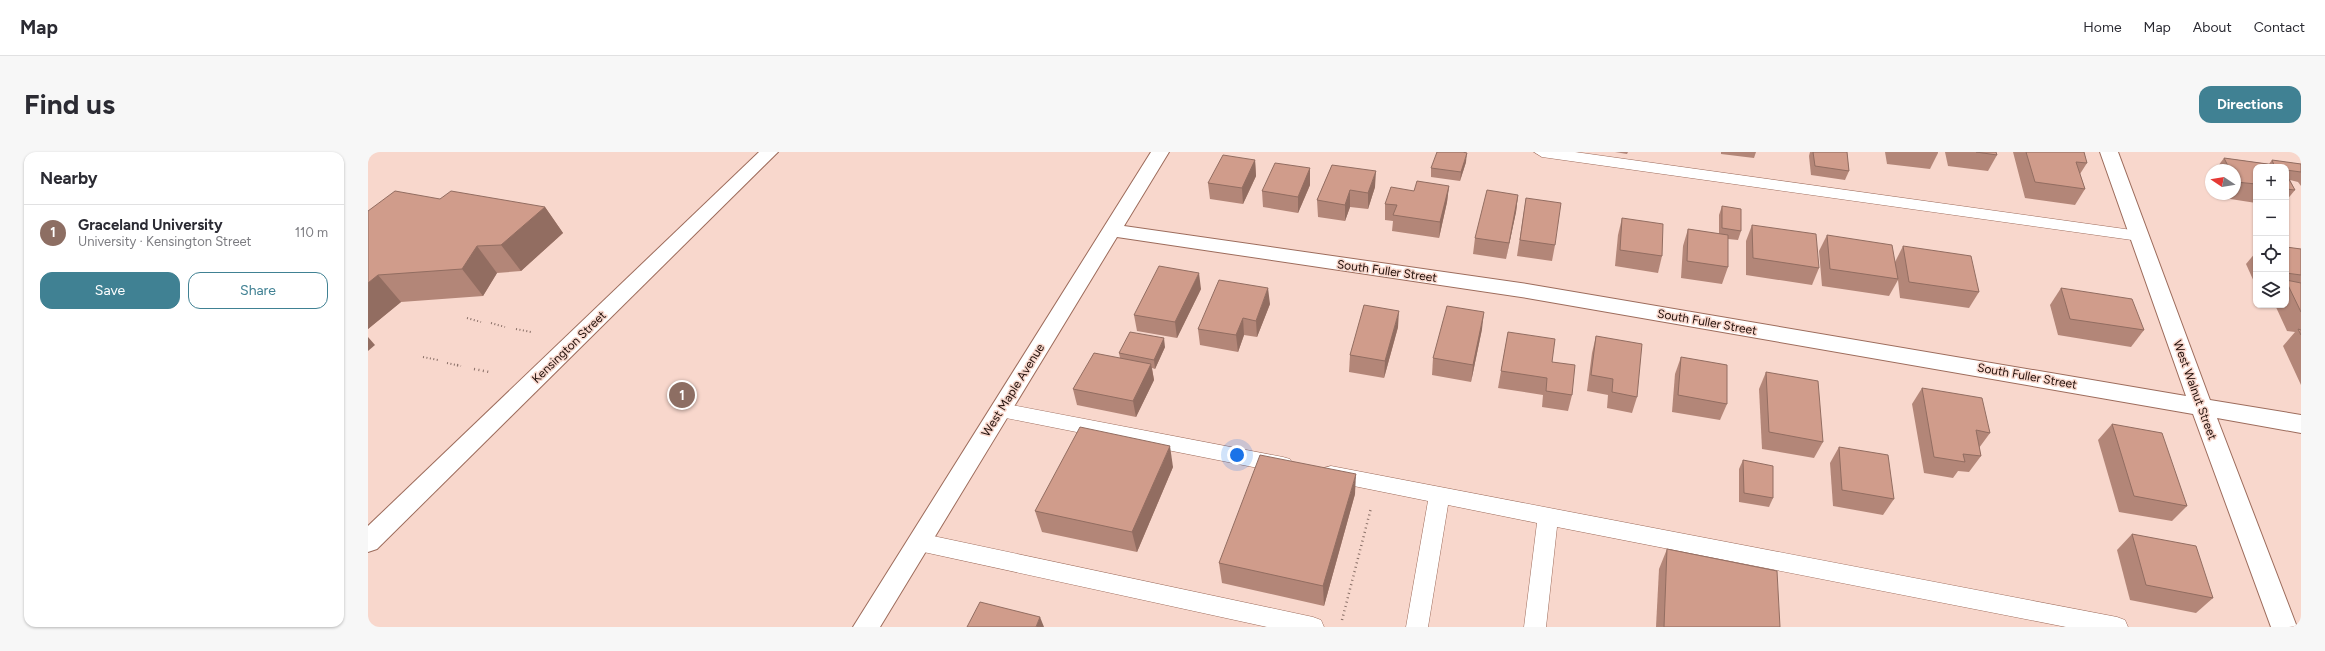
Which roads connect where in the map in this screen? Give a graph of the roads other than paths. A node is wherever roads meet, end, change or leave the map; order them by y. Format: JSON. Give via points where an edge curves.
{"nodes":[{"id":1,"x":769,"y":152,"type":"edge"},
{"id":2,"x":1160,"y":152,"type":"edge"},
{"id":3,"x":1542,"y":152,"type":"edge"},
{"id":4,"x":2109,"y":152,"type":"edge"},
{"id":5,"x":1112,"y":230,"type":"junction"},
{"id":6,"x":2139,"y":236,"type":"junction"},
{"id":7,"x":2201,"y":406,"type":"junction"},
{"id":8,"x":1001,"y":410,"type":"junction"},
{"id":9,"x":2301,"y":424,"type":"edge"},
{"id":10,"x":1438,"y":495,"type":"junction"},
{"id":11,"x":1548,"y":516,"type":"junction"},
{"id":12,"x":368,"y":542,"type":"edge"},
{"id":13,"x":919,"y":542,"type":"junction"},
{"id":14,"x":866,"y":627,"type":"edge"},
{"id":15,"x":1313,"y":627,"type":"edge"},
{"id":16,"x":1417,"y":627,"type":"edge"},
{"id":17,"x":1535,"y":627,"type":"edge"},
{"id":18,"x":2116,"y":627,"type":"edge"},
{"id":19,"x":2284,"y":627,"type":"edge"}],
"edges":[{"from":1,"to":12,"type":"street","name":"Kensington Street"},
{"from":2,"to":5,"type":"street","name":"West Maple Avenue"},
{"from":3,"to":6,"type":"lane"},
{"from":4,"to":6,"type":"street","name":"West Walnut Street"},
{"from":5,"to":7,"type":"street","name":"South Fuller Street","via":[[1527,291]]},
{"from":5,"to":8,"type":"street","name":"West Maple Avenue"},
{"from":6,"to":7,"type":"street","name":"West Walnut Street"},
{"from":7,"to":9,"type":"street","name":"South Fuller Street"},
{"from":7,"to":19,"type":"street","name":"West Walnut Street"},
{"from":8,"to":10,"type":"lane"},
{"from":8,"to":13,"type":"street","name":"West Maple Avenue"},
{"from":10,"to":11,"type":"lane"},
{"from":10,"to":16,"type":"lane"},
{"from":11,"to":17,"type":"lane"},
{"from":11,"to":18,"type":"lane"},
{"from":13,"to":14,"type":"street","name":"West Maple Avenue"},
{"from":13,"to":15,"type":"lane"}]}
